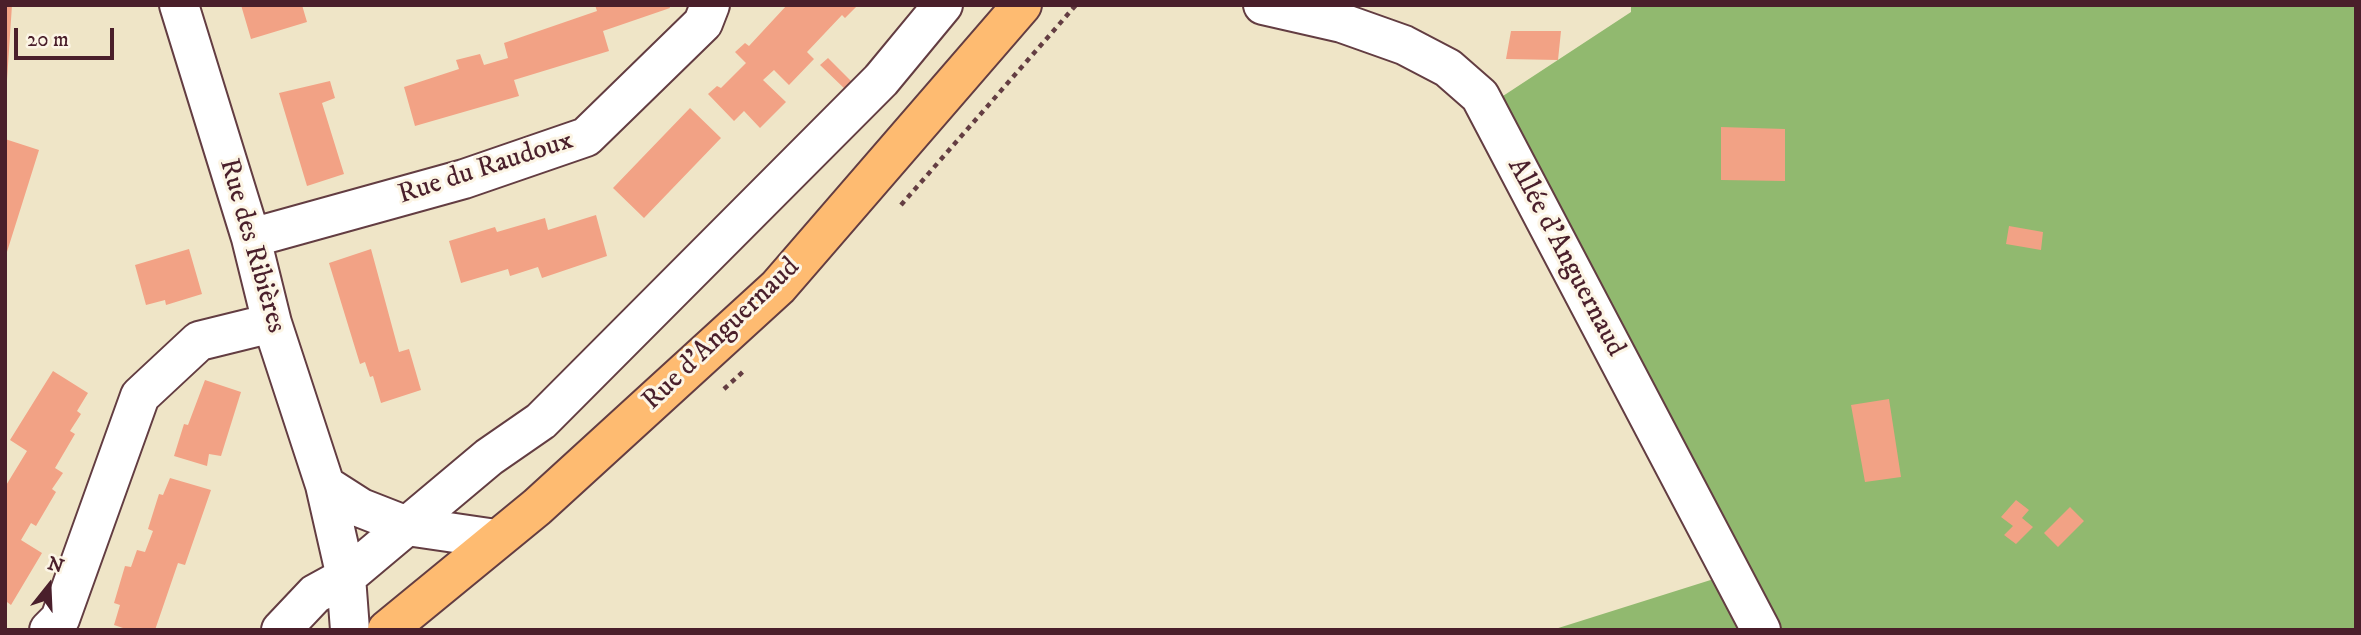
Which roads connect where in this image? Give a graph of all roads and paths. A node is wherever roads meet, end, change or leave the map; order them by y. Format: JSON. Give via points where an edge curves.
{"nodes":[{"id":1,"x":179,"y":5,"type":"edge"},
{"id":2,"x":710,"y":5,"type":"edge"},
{"id":3,"x":943,"y":5,"type":"edge"},
{"id":4,"x":1022,"y":5,"type":"edge"},
{"id":5,"x":1264,"y":5,"type":"edge"},
{"id":6,"x":250,"y":238,"type":"junction"},
{"id":7,"x":272,"y":323,"type":"junction"},
{"id":8,"x":325,"y":485,"type":"junction"},
{"id":9,"x":407,"y":526,"type":"junction"},
{"id":10,"x":496,"y":539,"type":"junction"},
{"id":11,"x":346,"y":577,"type":"junction"},
{"id":12,"x":49,"y":630,"type":"edge"},
{"id":13,"x":281,"y":630,"type":"edge"},
{"id":14,"x":350,"y":630,"type":"edge"},
{"id":15,"x":387,"y":630,"type":"edge"},
{"id":16,"x":1761,"y":630,"type":"edge"}],
"edges":[{"from":1,"to":6,"type":"street","name":"Rue des Ribières"},
{"from":2,"to":6,"type":"street","name":"Rue du Raudoux","via":[[703,23],[586,137],[464,179]]},
{"from":3,"to":9,"type":"street","via":[[881,80],[541,421],[489,457]]},
{"from":4,"to":10,"type":"main road","name":"Rue d'Anguernaud","via":[[778,287]]},
{"from":5,"to":16,"type":"street","name":"Allée d'Anguernaud","via":[[1342,23],[1404,45],[1448,68],[1479,96]]},
{"from":6,"to":7,"type":"street","name":"Rue des Ribières"},
{"from":7,"to":8,"type":"street","name":"Rue des Ribières"},
{"from":7,"to":12,"type":"street","via":[[199,341],[140,396],[60,619]]},
{"from":8,"to":9,"type":"street","via":[[361,508]]},
{"from":8,"to":11,"type":"street","name":"Rue des Ribières"},
{"from":9,"to":10,"type":"street"},
{"from":9,"to":11,"type":"street"},
{"from":10,"to":15,"type":"main road","name":"Rue d'Anguernaud"},
{"from":11,"to":13,"type":"street","via":[[315,594]]},
{"from":11,"to":14,"type":"street","name":"Rue des Ribières"}]}
